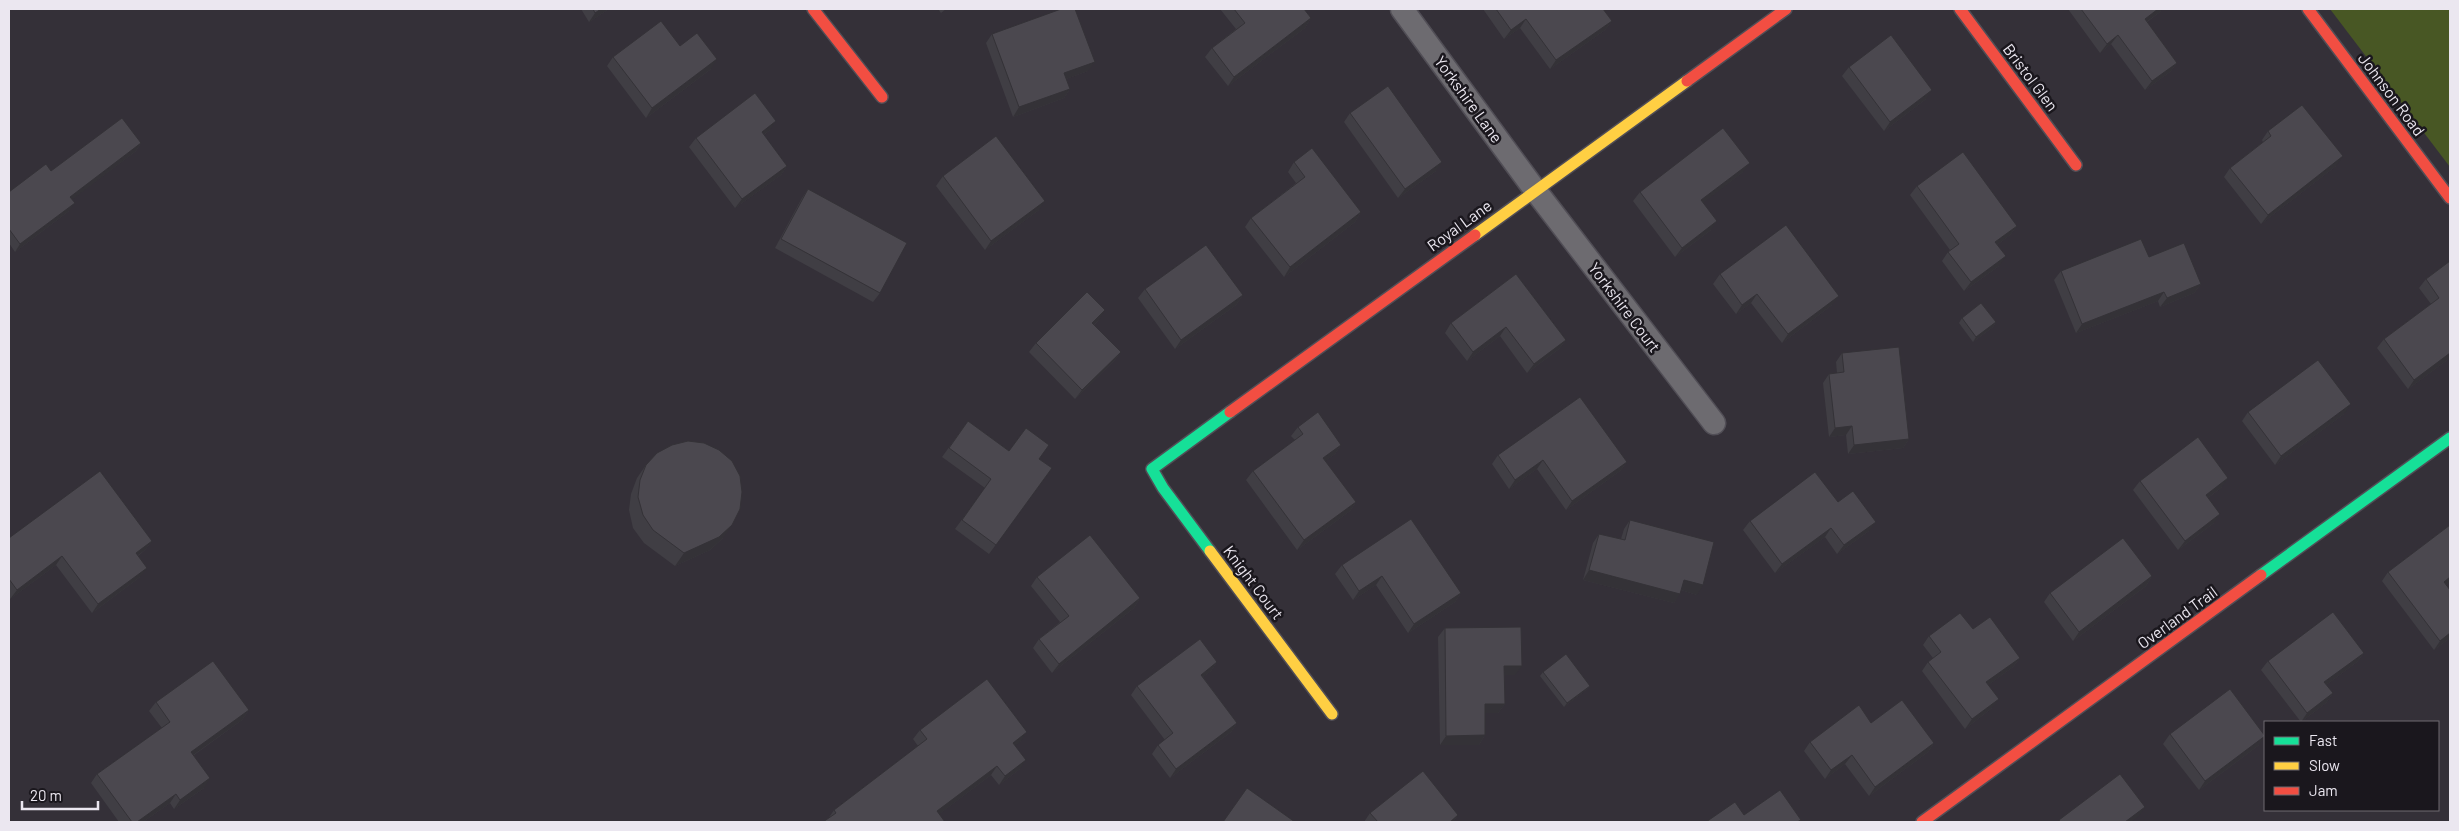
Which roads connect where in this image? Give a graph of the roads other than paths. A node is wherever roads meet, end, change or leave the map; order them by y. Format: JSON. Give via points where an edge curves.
{"nodes":[{"id":1,"x":813,"y":9,"type":"edge"},
{"id":2,"x":1402,"y":9,"type":"edge"},
{"id":3,"x":1786,"y":9,"type":"edge"},
{"id":4,"x":1960,"y":9,"type":"edge"},
{"id":5,"x":2308,"y":9,"type":"edge"},
{"id":6,"x":882,"y":97,"type":"dead end"},
{"id":7,"x":2076,"y":165,"type":"dead end"},
{"id":8,"x":1535,"y":190,"type":"junction"},
{"id":9,"x":2450,"y":198,"type":"edge"},
{"id":10,"x":1714,"y":423,"type":"dead end"},
{"id":11,"x":2450,"y":438,"type":"edge"},
{"id":12,"x":1152,"y":469,"type":"joint"},
{"id":13,"x":1332,"y":714,"type":"dead end"},
{"id":14,"x":1922,"y":822,"type":"edge"}],
"edges":[{"from":1,"to":6,"type":"street"},
{"from":2,"to":8,"type":"street","name":"Yorkshire Lane"},
{"from":3,"to":8,"type":"street","name":"Royal Lane"},
{"from":4,"to":7,"type":"street","name":"Bristol Glen"},
{"from":5,"to":9,"type":"street","name":"Johnson Road"},
{"from":8,"to":10,"type":"street","name":"Yorkshire Court"},
{"from":8,"to":12,"type":"street","name":"Royal Lane"},
{"from":11,"to":14,"type":"street","name":"Overland Trail"},
{"from":12,"to":13,"type":"street","name":"Knight Court"}]}
